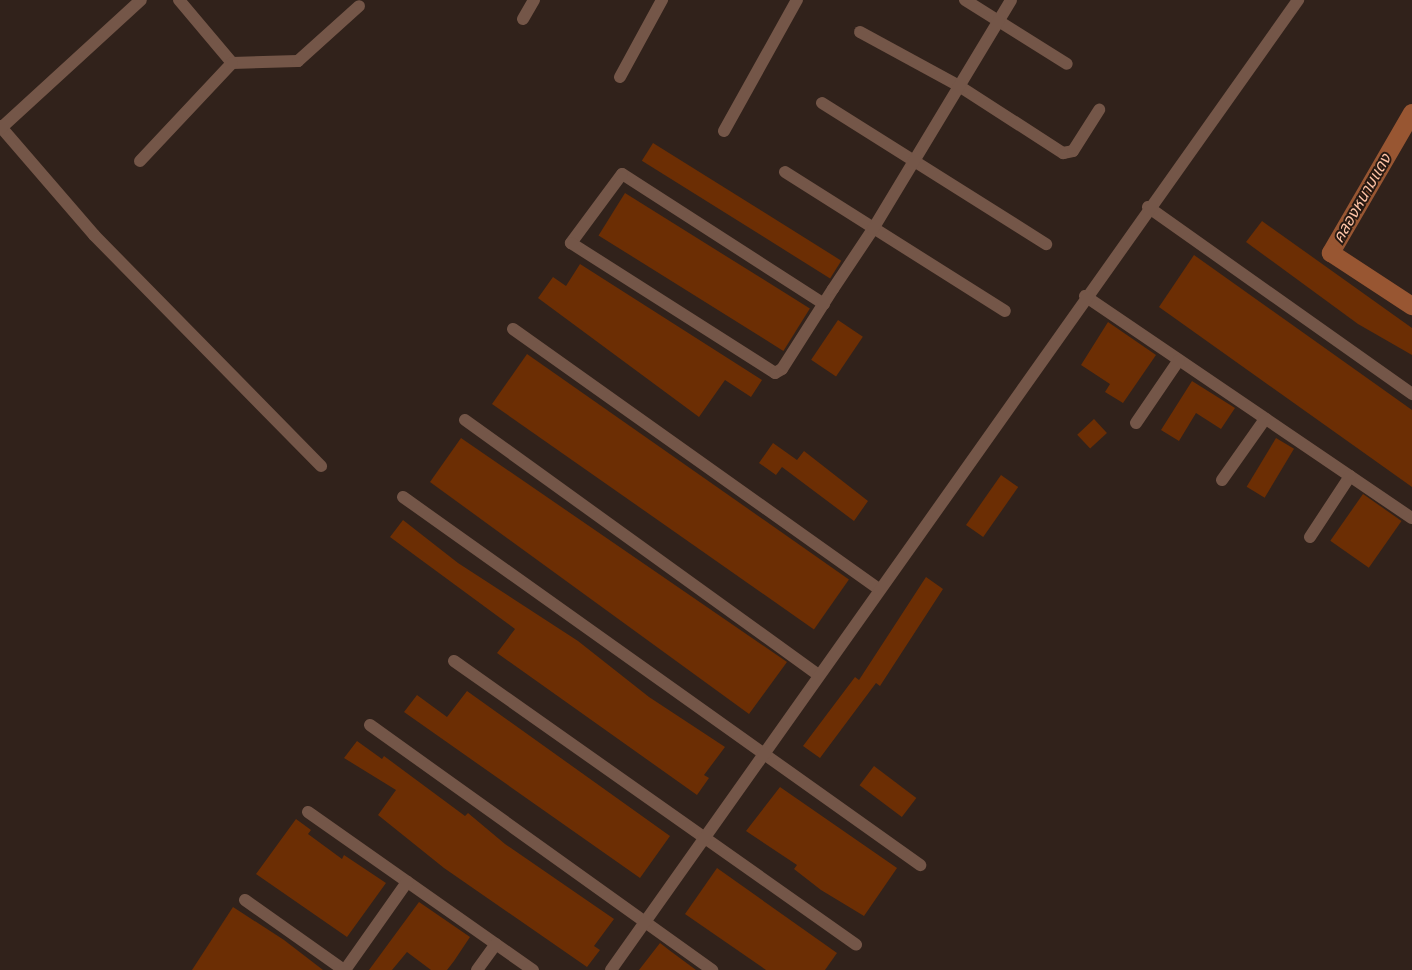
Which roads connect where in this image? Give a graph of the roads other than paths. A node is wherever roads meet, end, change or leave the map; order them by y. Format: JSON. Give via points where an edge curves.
{"nodes":[{"id":1,"x":141,"y":0,"type":"edge"},
{"id":2,"x":179,"y":0,"type":"edge"},
{"id":3,"x":534,"y":0,"type":"edge"},
{"id":4,"x":662,"y":0,"type":"edge"},
{"id":5,"x":797,"y":0,"type":"edge"},
{"id":6,"x":965,"y":0,"type":"edge"},
{"id":7,"x":1011,"y":0,"type":"edge"},
{"id":8,"x":1298,"y":0,"type":"edge"},
{"id":9,"x":359,"y":6,"type":"dead end"},
{"id":10,"x":523,"y":19,"type":"dead end"},
{"id":11,"x":998,"y":21,"type":"junction"},
{"id":12,"x":860,"y":32,"type":"dead end"},
{"id":13,"x":232,"y":63,"type":"junction"},
{"id":14,"x":1066,"y":64,"type":"dead end"},
{"id":15,"x":620,"y":77,"type":"dead end"},
{"id":16,"x":959,"y":86,"type":"junction"},
{"id":17,"x":822,"y":103,"type":"dead end"},
{"id":18,"x":1099,"y":110,"type":"dead end"},
{"id":19,"x":1,"y":127,"type":"edge"},
{"id":20,"x":724,"y":131,"type":"dead end"},
{"id":21,"x":914,"y":160,"type":"junction"},
{"id":22,"x":140,"y":161,"type":"dead end"},
{"id":23,"x":785,"y":172,"type":"dead end"},
{"id":24,"x":1148,"y":208,"type":"junction"},
{"id":25,"x":872,"y":229,"type":"junction"},
{"id":26,"x":1046,"y":244,"type":"dead end"},
{"id":27,"x":1085,"y":296,"type":"junction"},
{"id":28,"x":824,"y":304,"type":"junction"},
{"id":29,"x":1005,"y":311,"type":"dead end"},
{"id":30,"x":513,"y":329,"type":"dead end"},
{"id":31,"x":1179,"y":360,"type":"junction"},
{"id":32,"x":1412,"y":394,"type":"edge"},
{"id":33,"x":1265,"y":419,"type":"junction"},
{"id":34,"x":465,"y":420,"type":"dead end"},
{"id":35,"x":1136,"y":423,"type":"dead end"},
{"id":36,"x":321,"y":466,"type":"dead end"},
{"id":37,"x":1350,"y":476,"type":"junction"},
{"id":38,"x":1222,"y":480,"type":"dead end"},
{"id":39,"x":403,"y":497,"type":"dead end"},
{"id":40,"x":1412,"y":518,"type":"edge"},
{"id":41,"x":1310,"y":537,"type":"dead end"},
{"id":42,"x":879,"y":589,"type":"junction"},
{"id":43,"x":454,"y":661,"type":"dead end"},
{"id":44,"x":819,"y":675,"type":"junction"},
{"id":45,"x":370,"y":725,"type":"dead end"},
{"id":46,"x":762,"y":756,"type":"junction"},
{"id":47,"x":308,"y":812,"type":"dead end"},
{"id":48,"x":702,"y":840,"type":"junction"},
{"id":49,"x":920,"y":865,"type":"dead end"},
{"id":50,"x":408,"y":882,"type":"junction"},
{"id":51,"x":245,"y":900,"type":"dead end"},
{"id":52,"x":646,"y":920,"type":"junction"},
{"id":53,"x":496,"y":944,"type":"junction"},
{"id":54,"x":856,"y":945,"type":"dead end"},
{"id":55,"x":344,"y":970,"type":"edge"},
{"id":56,"x":477,"y":970,"type":"edge"},
{"id":57,"x":533,"y":970,"type":"edge"},
{"id":58,"x":611,"y":970,"type":"edge"},
{"id":59,"x":712,"y":970,"type":"edge"}],
"edges":[{"from":1,"to":19,"type":"street"},
{"from":2,"to":13,"type":"street"},
{"from":3,"to":10,"type":"street"},
{"from":4,"to":15,"type":"street"},
{"from":5,"to":20,"type":"street"},
{"from":6,"to":11,"type":"street"},
{"from":7,"to":11,"type":"street"},
{"from":8,"to":24,"type":"street"},
{"from":9,"to":13,"type":"street","via":[[298,61]]},
{"from":11,"to":14,"type":"street"},
{"from":11,"to":16,"type":"street"},
{"from":12,"to":16,"type":"street"},
{"from":13,"to":22,"type":"street"},
{"from":16,"to":18,"type":"street","via":[[1063,153],[1073,150]]},
{"from":16,"to":21,"type":"street"},
{"from":17,"to":21,"type":"street"},
{"from":19,"to":36,"type":"street","via":[[94,235]]},
{"from":21,"to":25,"type":"street"},
{"from":21,"to":26,"type":"street"},
{"from":23,"to":25,"type":"street"},
{"from":24,"to":27,"type":"street"},
{"from":24,"to":32,"type":"street"},
{"from":25,"to":28,"type":"street"},
{"from":25,"to":29,"type":"street"},
{"from":27,"to":31,"type":"street"},
{"from":27,"to":42,"type":"street"},
{"from":28,"to":28,"type":"street","via":[[782,369],[766,372],[571,243],[622,174]]},
{"from":30,"to":42,"type":"street"},
{"from":31,"to":33,"type":"street"},
{"from":31,"to":35,"type":"street"},
{"from":33,"to":37,"type":"street"},
{"from":33,"to":38,"type":"street"},
{"from":34,"to":44,"type":"street"},
{"from":37,"to":40,"type":"street"},
{"from":37,"to":41,"type":"street"},
{"from":39,"to":46,"type":"street"},
{"from":42,"to":44,"type":"street"},
{"from":43,"to":48,"type":"street"},
{"from":44,"to":46,"type":"street"},
{"from":45,"to":52,"type":"street"},
{"from":46,"to":48,"type":"street"},
{"from":46,"to":49,"type":"street"},
{"from":47,"to":50,"type":"street"},
{"from":48,"to":52,"type":"street"},
{"from":48,"to":54,"type":"street"},
{"from":50,"to":53,"type":"street"},
{"from":50,"to":55,"type":"street"},
{"from":51,"to":55,"type":"street"},
{"from":52,"to":58,"type":"street"},
{"from":52,"to":59,"type":"street"},
{"from":53,"to":56,"type":"street"},
{"from":53,"to":57,"type":"street"}]}
